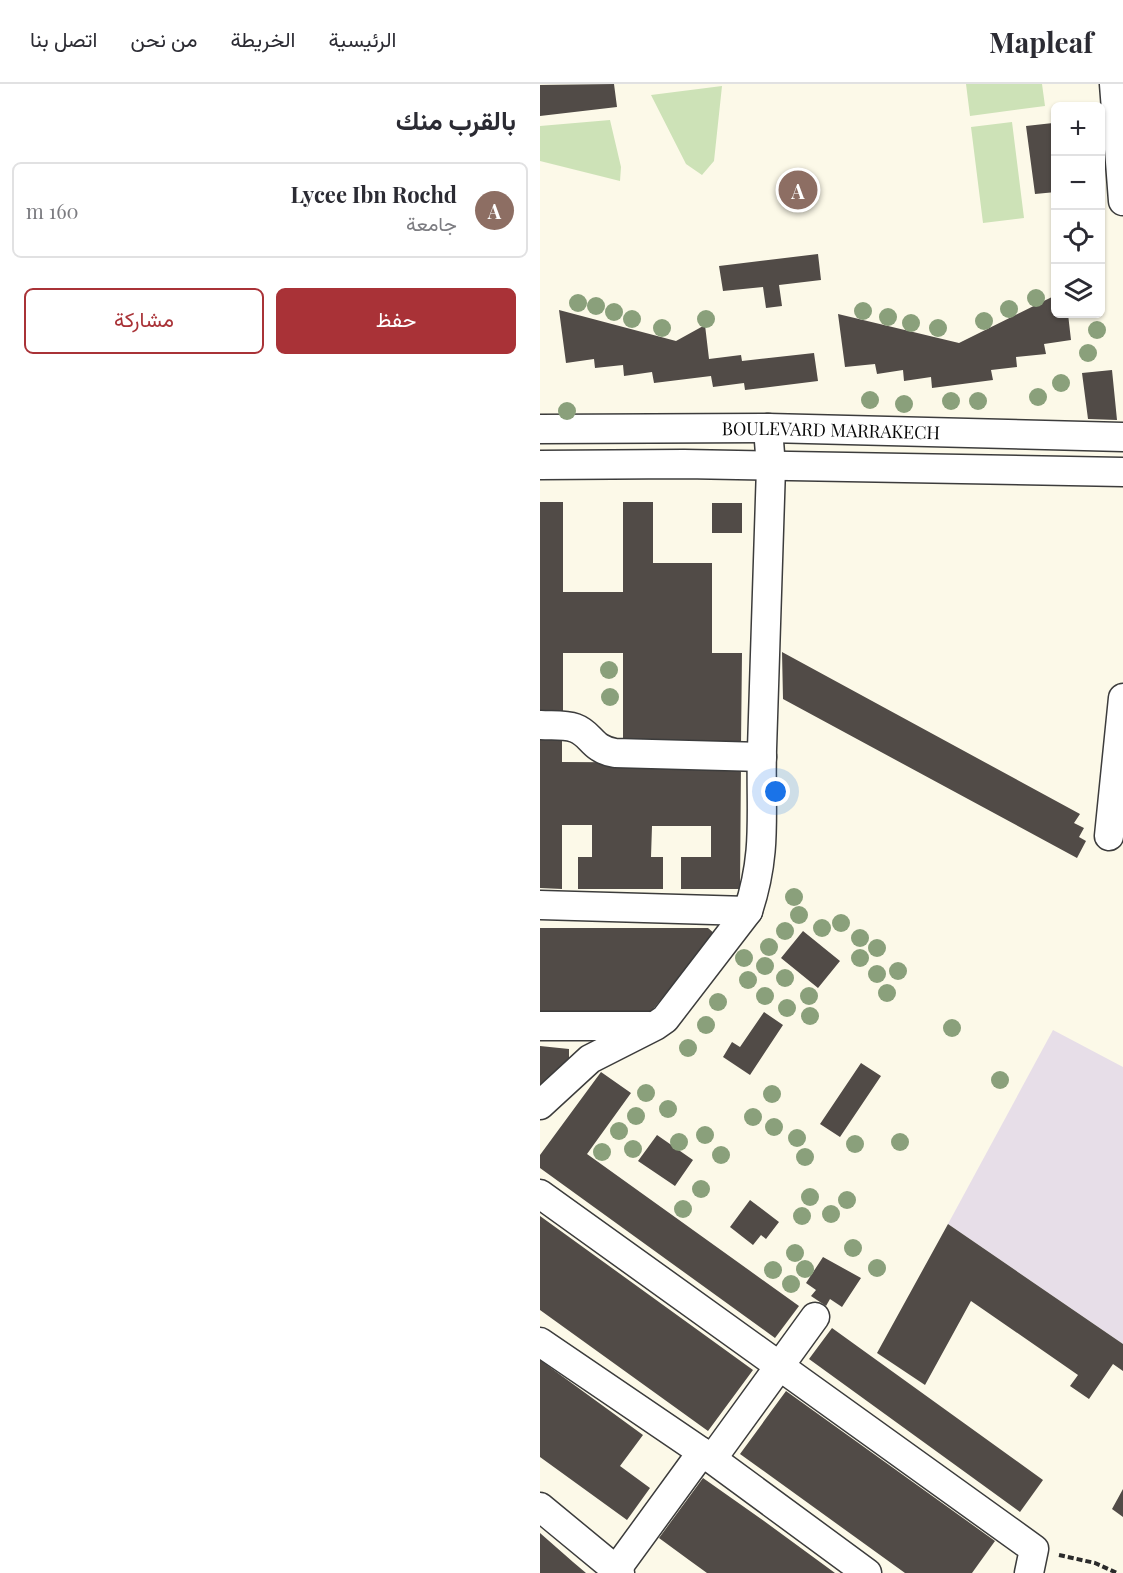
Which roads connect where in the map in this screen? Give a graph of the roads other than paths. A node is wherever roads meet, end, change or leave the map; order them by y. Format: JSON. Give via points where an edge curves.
{"nodes":[{"id":1,"x":1114,"y":84,"type":"edge"},
{"id":2,"x":1123,"y":201,"type":"edge"},
{"id":3,"x":768,"y":428,"type":"junction"},
{"id":4,"x":540,"y":429,"type":"edge"},
{"id":5,"x":1123,"y":437,"type":"edge"},
{"id":6,"x":540,"y":465,"type":"edge"},
{"id":7,"x":771,"y":467,"type":"junction"},
{"id":8,"x":1123,"y":472,"type":"edge"},
{"id":9,"x":1123,"y":698,"type":"edge"},
{"id":10,"x":540,"y":725,"type":"edge"},
{"id":11,"x":762,"y":757,"type":"junction"},
{"id":12,"x":1109,"y":836,"type":"dead end"},
{"id":13,"x":540,"y":905,"type":"edge"},
{"id":14,"x":748,"y":911,"type":"junction"},
{"id":15,"x":540,"y":1026,"type":"edge"},
{"id":16,"x":655,"y":1026,"type":"junction"},
{"id":17,"x":540,"y":1105,"type":"edge"},
{"id":18,"x":540,"y":1194,"type":"edge"},
{"id":19,"x":815,"y":1317,"type":"dead end"},
{"id":20,"x":540,"y":1342,"type":"edge"},
{"id":21,"x":781,"y":1364,"type":"junction"},
{"id":22,"x":707,"y":1456,"type":"junction"},
{"id":23,"x":540,"y":1507,"type":"edge"},
{"id":24,"x":1032,"y":1561,"type":"edge"},
{"id":25,"x":618,"y":1571,"type":"edge"},
{"id":26,"x":867,"y":1573,"type":"edge"}],
"edges":[{"from":1,"to":2,"type":"street"},
{"from":3,"to":4,"type":"street","name":"BOULEVARD MARRAKECH"},
{"from":3,"to":5,"type":"street","name":"BOULEVARD MARRAKECH"},
{"from":3,"to":7,"type":"street"},
{"from":6,"to":7,"type":"street","name":"BOULEVARD MARRAKECH"},
{"from":7,"to":8,"type":"street","name":"BOULEVARD MARRAKECH"},
{"from":7,"to":11,"type":"street"},
{"from":9,"to":12,"type":"street"},
{"from":10,"to":11,"type":"street","via":[[574,728],[593,745],[615,753]]},
{"from":11,"to":14,"type":"street","via":[[763,849]]},
{"from":13,"to":14,"type":"street"},
{"from":14,"to":16,"type":"street","via":[[675,1008]]},
{"from":15,"to":16,"type":"street"},
{"from":16,"to":17,"type":"street","via":[[590,1059]]},
{"from":18,"to":21,"type":"street"},
{"from":19,"to":21,"type":"street"},
{"from":20,"to":22,"type":"street"},
{"from":21,"to":22,"type":"street"},
{"from":21,"to":24,"type":"street"},
{"from":22,"to":25,"type":"street"},
{"from":22,"to":26,"type":"street"},
{"from":23,"to":25,"type":"street"}]}
